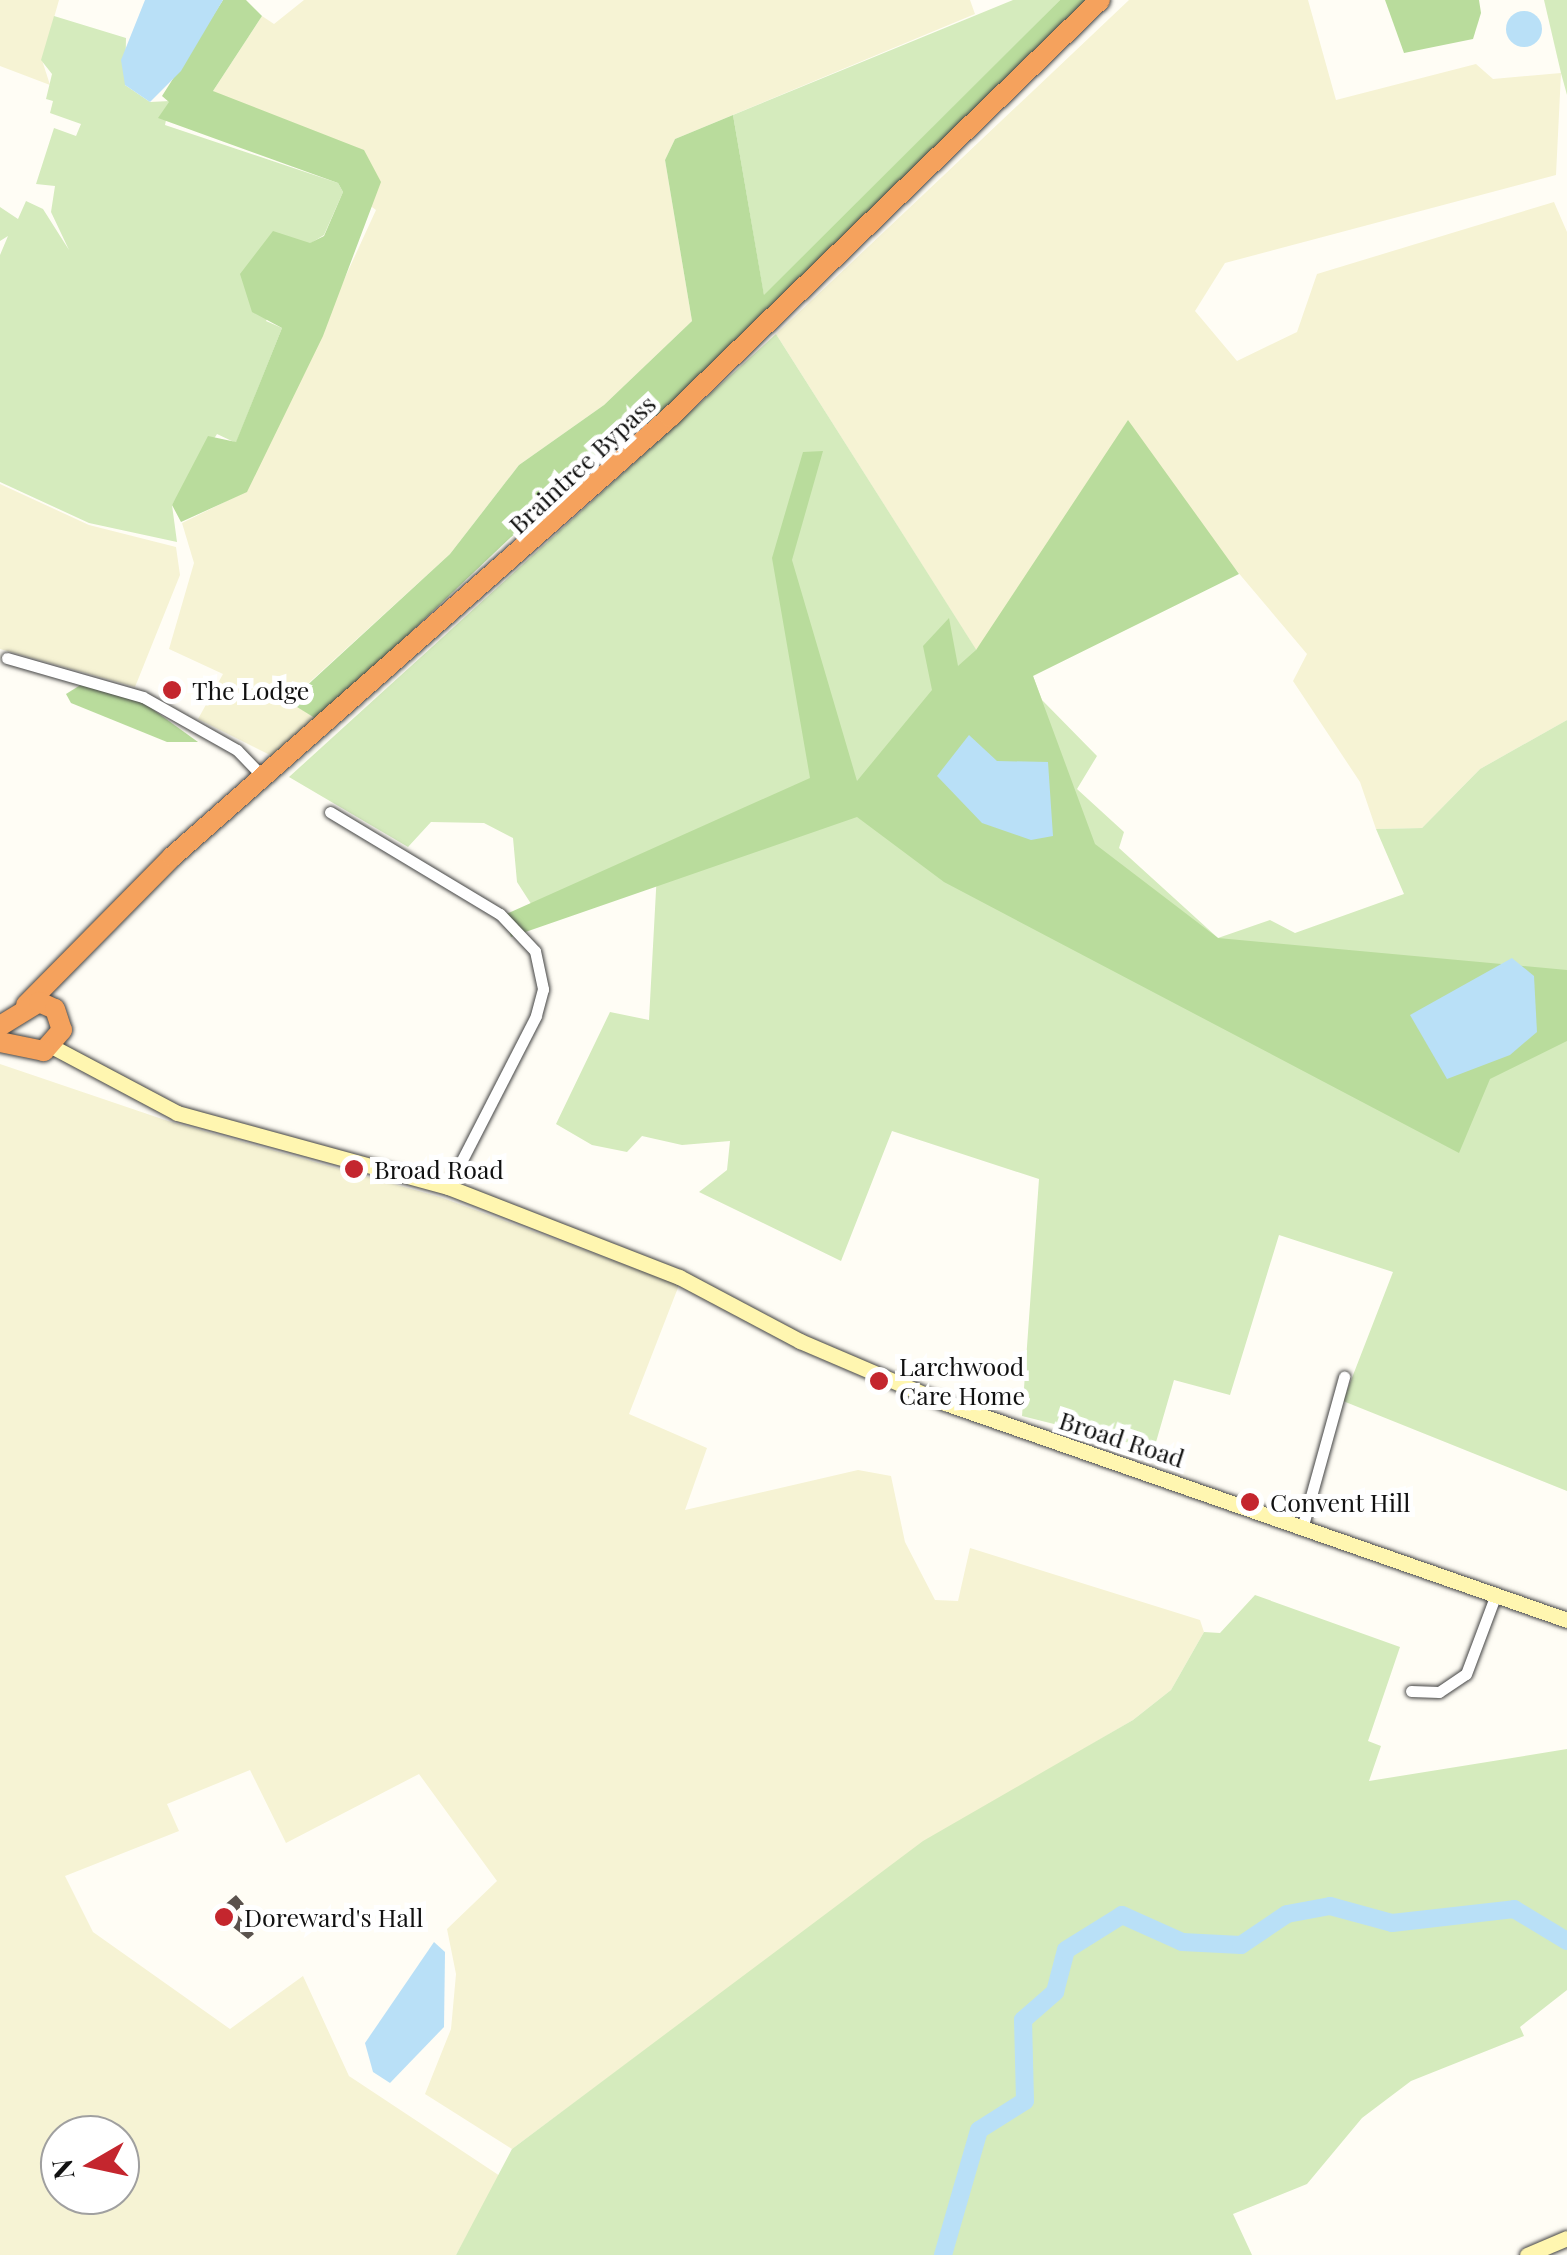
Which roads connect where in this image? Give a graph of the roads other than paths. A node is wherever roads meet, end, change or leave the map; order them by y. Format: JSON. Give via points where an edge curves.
{"nodes":[{"id":1,"x":1100,"y":0,"type":"edge"},
{"id":2,"x":7,"y":658,"type":"dead end"},
{"id":3,"x":264,"y":778,"type":"junction"},
{"id":4,"x":330,"y":812,"type":"dead end"},
{"id":5,"x":82,"y":947,"type":"junction"},
{"id":6,"x":58,"y":1014,"type":"junction"},
{"id":7,"x":13,"y":1017,"type":"edge"},
{"id":8,"x":0,"y":1042,"type":"edge"},
{"id":9,"x":52,"y":1047,"type":"junction"},
{"id":10,"x":23,"y":1048,"type":"junction"},
{"id":11,"x":94,"y":1066,"type":"junction"},
{"id":12,"x":448,"y":1188,"type":"junction"},
{"id":13,"x":1344,"y":1377,"type":"dead end"},
{"id":14,"x":1303,"y":1525,"type":"junction"},
{"id":15,"x":1496,"y":1594,"type":"junction"},
{"id":16,"x":1567,"y":1620,"type":"edge"},
{"id":17,"x":1411,"y":1691,"type":"dead end"},
{"id":18,"x":1567,"y":2238,"type":"edge"},
{"id":19,"x":1527,"y":2255,"type":"edge"}],
"edges":[{"from":1,"to":3,"type":"highway","name":"Braintree Bypass","via":[[670,417]]},
{"from":2,"to":3,"type":"street","via":[[143,697],[237,750]]},
{"from":3,"to":5,"type":"highway","name":"Braintree Bypass"},
{"from":4,"to":12,"type":"street","via":[[500,914],[535,951],[541,1004]]},
{"from":5,"to":6,"type":"highway","name":"Braintree Bypass"},
{"from":5,"to":7,"type":"highway","name":"Braintree Bypass"},
{"from":6,"to":7,"type":"highway"},
{"from":6,"to":9,"type":"highway"},
{"from":6,"to":11,"type":"main road","name":"Broad Road"},
{"from":7,"to":10,"type":"highway"},
{"from":8,"to":10,"type":"highway","name":"Broad Road"},
{"from":9,"to":10,"type":"highway","name":"Broad Road"},
{"from":9,"to":11,"type":"main road","name":"Broad Road"},
{"from":11,"to":12,"type":"main road","name":"Broad Road","via":[[177,1113]]},
{"from":12,"to":14,"type":"main road","name":"Broad Road","via":[[679,1277],[816,1349],[945,1403]]},
{"from":13,"to":14,"type":"street"},
{"from":14,"to":15,"type":"main road"},
{"from":15,"to":16,"type":"main road"},
{"from":15,"to":17,"type":"street","via":[[1466,1674],[1438,1692]]},
{"from":18,"to":19,"type":"main road"}]}
